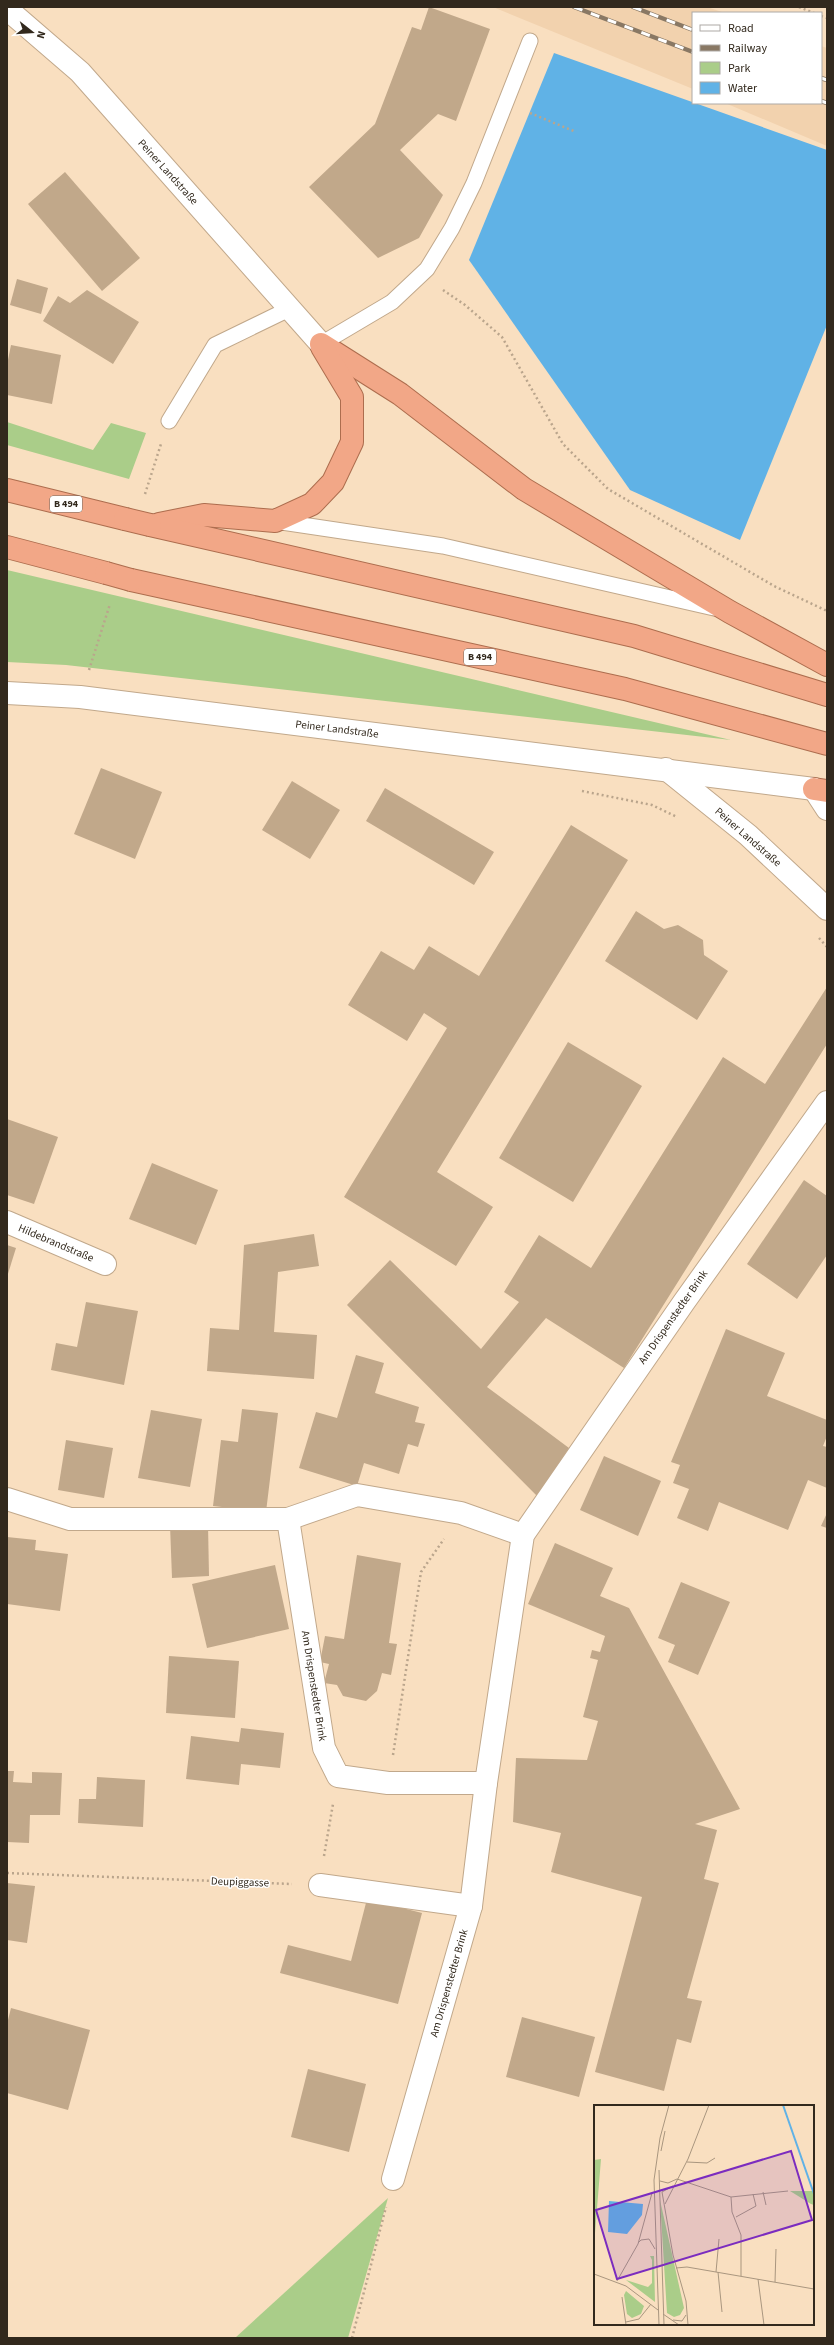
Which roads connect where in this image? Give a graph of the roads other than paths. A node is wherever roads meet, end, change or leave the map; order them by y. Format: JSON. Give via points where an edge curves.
{"nodes":[{"id":1,"x":7,"y":10,"type":"edge"},
{"id":2,"x":530,"y":41,"type":"dead end"},
{"id":3,"x":289,"y":309,"type":"junction"},
{"id":4,"x":321,"y":344,"type":"junction"},
{"id":5,"x":169,"y":421,"type":"dead end"},
{"id":6,"x":7,"y":490,"type":"edge"},
{"id":7,"x":275,"y":521,"type":"junction"},
{"id":8,"x":150,"y":525,"type":"junction"},
{"id":9,"x":7,"y":547,"type":"edge"},
{"id":10,"x":730,"y":612,"type":"junction"},
{"id":11,"x":827,"y":665,"type":"edge"},
{"id":12,"x":7,"y":693,"type":"edge"},
{"id":13,"x":827,"y":695,"type":"edge"},
{"id":14,"x":827,"y":744,"type":"edge"},
{"id":15,"x":666,"y":769,"type":"junction"},
{"id":16,"x":821,"y":790,"type":"edge"},
{"id":17,"x":827,"y":809,"type":"edge"},
{"id":18,"x":827,"y":909,"type":"edge"},
{"id":19,"x":827,"y":1102,"type":"edge"},
{"id":20,"x":7,"y":1222,"type":"edge"},
{"id":21,"x":105,"y":1264,"type":"dead end"},
{"id":22,"x":7,"y":1499,"type":"edge"},
{"id":23,"x":288,"y":1518,"type":"junction"},
{"id":24,"x":523,"y":1535,"type":"junction"},
{"id":25,"x":486,"y":1783,"type":"junction"},
{"id":26,"x":320,"y":1885,"type":"road end"},
{"id":27,"x":471,"y":1906,"type":"junction"},
{"id":28,"x":393,"y":2179,"type":"road end"}],
"edges":[{"from":1,"to":3,"type":"street","name":"Peiner Landstraße","via":[[80,72]]},
{"from":2,"to":4,"type":"lane","via":[[474,183],[452,228],[427,269],[392,302]]},
{"from":3,"to":4,"type":"street","name":"Peiner Landstraße"},
{"from":3,"to":5,"type":"lane","via":[[215,345]]},
{"from":4,"to":7,"type":"highway","via":[[352,397],[352,442],[333,482],[312,504]]},
{"from":4,"to":10,"type":"highway","via":[[400,394],[524,489]]},
{"from":6,"to":8,"type":"highway","number":"B 494","bridge":true},
{"from":7,"to":8,"type":"highway","via":[[204,515]]},
{"from":7,"to":10,"type":"lane","via":[[443,546]]},
{"from":8,"to":13,"type":"highway","number":"B 494","via":[[634,636]]},
{"from":9,"to":14,"type":"highway","number":"B 494","bridge":true,"via":[[131,580],[625,689]]},
{"from":10,"to":11,"type":"highway"},
{"from":12,"to":15,"type":"street","name":"Peiner Landstraße","via":[[80,697]]},
{"from":15,"to":16,"type":"street","name":"Peiner Landstraße"},
{"from":15,"to":18,"type":"street","name":"Peiner Landstraße","via":[[748,835]]},
{"from":16,"to":17,"type":"street","name":"Peiner Landstraße"},
{"from":19,"to":24,"type":"street","name":"Am Drispenstedter Brink","via":[[684,1302]]},
{"from":20,"to":21,"type":"street","name":"Hildebrandstraße"},
{"from":22,"to":23,"type":"street","via":[[70,1518]]},
{"from":23,"to":24,"type":"street","via":[[357,1495],[461,1513]]},
{"from":23,"to":25,"type":"street","name":"Am Drispenstedter Brink","via":[[324,1748],[338,1776],[388,1783]]},
{"from":24,"to":25,"type":"street","name":"Am Drispenstedter Brink"},
{"from":25,"to":27,"type":"street","name":"Am Drispenstedter Brink"},
{"from":26,"to":27,"type":"street"},
{"from":27,"to":28,"type":"street","name":"Am Drispenstedter Brink"}]}
